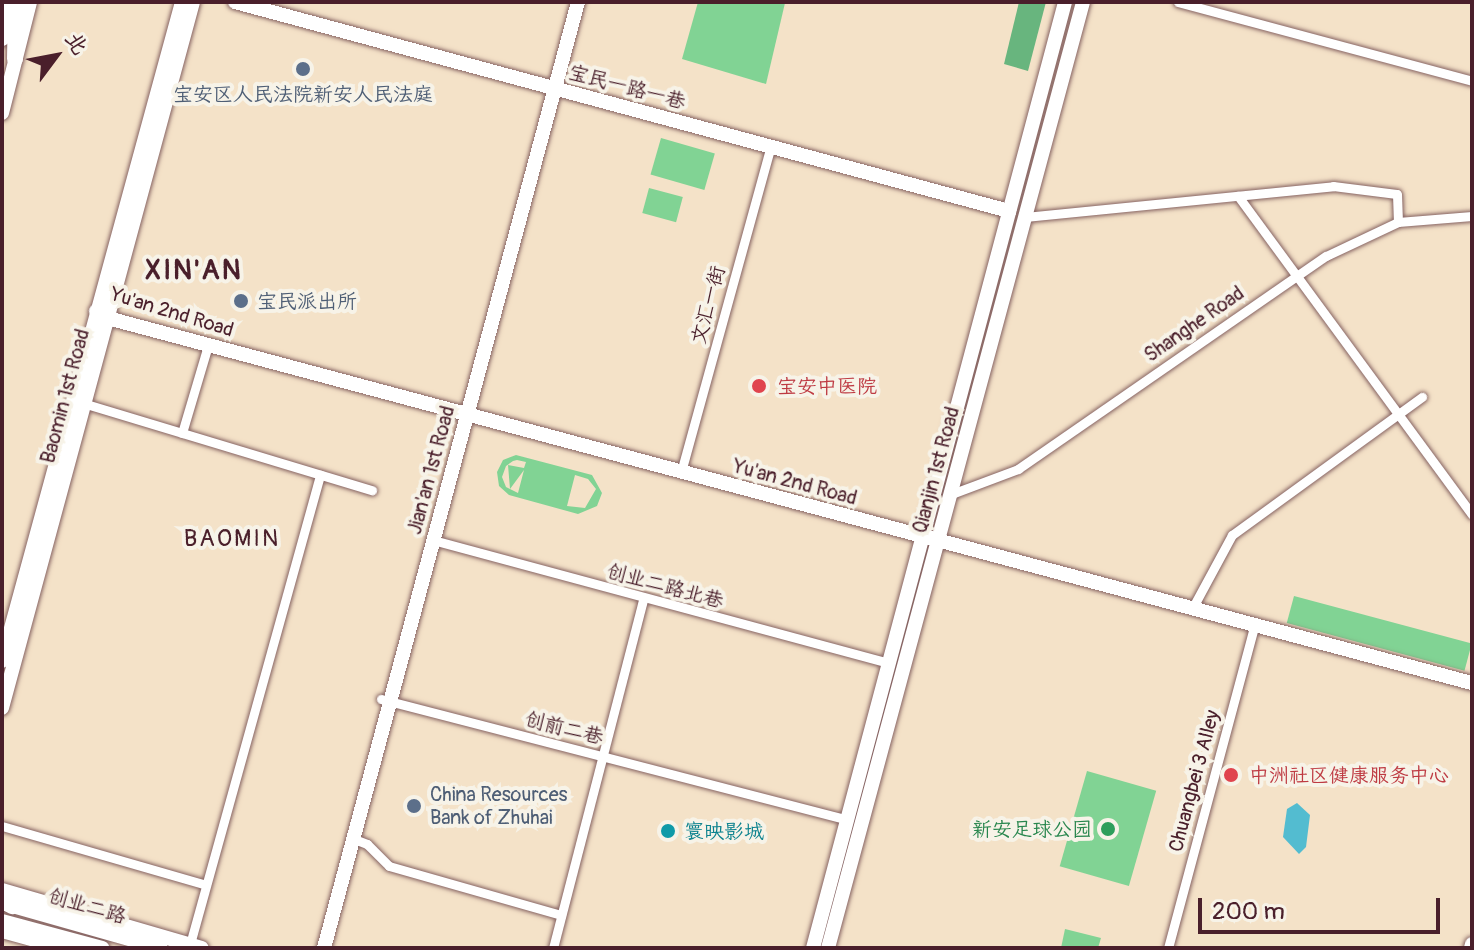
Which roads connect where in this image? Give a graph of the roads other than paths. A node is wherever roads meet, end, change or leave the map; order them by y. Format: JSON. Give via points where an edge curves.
{"nodes":[{"id":1,"x":14,"y":2,"type":"edge"},
{"id":2,"x":30,"y":2,"type":"edge"},
{"id":3,"x":182,"y":2,"type":"edge"},
{"id":4,"x":193,"y":2,"type":"edge"},
{"id":5,"x":235,"y":2,"type":"edge"},
{"id":6,"x":568,"y":2,"type":"edge"},
{"id":7,"x":578,"y":2,"type":"edge"},
{"id":8,"x":1065,"y":2,"type":"edge"},
{"id":9,"x":1083,"y":2,"type":"edge"},
{"id":10,"x":1178,"y":2,"type":"edge"},
{"id":11,"x":1223,"y":2,"type":"edge"},
{"id":12,"x":1220,"y":13,"type":"junction"},
{"id":13,"x":2,"y":38,"type":"edge"},
{"id":14,"x":15,"y":59,"type":"junction"},
{"id":15,"x":1472,"y":81,"type":"edge"},
{"id":16,"x":550,"y":87,"type":"junction"},
{"id":17,"x":2,"y":113,"type":"edge"},
{"id":18,"x":771,"y":146,"type":"junction"},
{"id":19,"x":1238,"y":196,"type":"junction"},
{"id":20,"x":1009,"y":211,"type":"junction"},
{"id":21,"x":1472,"y":216,"type":"edge"},
{"id":22,"x":1025,"y":217,"type":"junction"},
{"id":23,"x":1398,"y":222,"type":"junction"},
{"id":24,"x":1295,"y":274,"type":"junction"},
{"id":25,"x":104,"y":313,"type":"junction"},
{"id":26,"x":208,"y":345,"type":"junction"},
{"id":27,"x":1422,"y":397,"type":"dead end"},
{"id":28,"x":83,"y":403,"type":"junction"},
{"id":29,"x":463,"y":410,"type":"junction"},
{"id":30,"x":1398,"y":414,"type":"junction"},
{"id":31,"x":182,"y":433,"type":"junction"},
{"id":32,"x":682,"y":468,"type":"junction"},
{"id":33,"x":320,"y":475,"type":"junction"},
{"id":34,"x":372,"y":490,"type":"dead end"},
{"id":35,"x":949,"y":495,"type":"junction"},
{"id":36,"x":1472,"y":514,"type":"edge"},
{"id":37,"x":922,"y":532,"type":"junction"},
{"id":38,"x":939,"y":534,"type":"junction"},
{"id":39,"x":433,"y":540,"type":"junction"},
{"id":40,"x":643,"y":599,"type":"junction"},
{"id":41,"x":1194,"y":604,"type":"junction"},
{"id":42,"x":1255,"y":624,"type":"junction"},
{"id":43,"x":892,"y":647,"type":"junction"},
{"id":44,"x":908,"y":652,"type":"junction"},
{"id":45,"x":2,"y":661,"type":"edge"},
{"id":46,"x":888,"y":663,"type":"junction"},
{"id":47,"x":1472,"y":675,"type":"edge"},
{"id":48,"x":1472,"y":683,"type":"edge"},
{"id":49,"x":385,"y":701,"type":"junction"},
{"id":50,"x":2,"y":708,"type":"edge"},
{"id":51,"x":604,"y":757,"type":"junction"},
{"id":52,"x":848,"y":820,"type":"junction"},
{"id":53,"x":2,"y":826,"type":"edge"},
{"id":54,"x":354,"y":839,"type":"junction"},
{"id":55,"x":206,"y":885,"type":"junction"},
{"id":56,"x":2,"y":890,"type":"edge"},
{"id":57,"x":5,"y":903,"type":"edge"},
{"id":58,"x":561,"y":915,"type":"junction"},
{"id":59,"x":2,"y":921,"type":"edge"},
{"id":60,"x":2,"y":931,"type":"edge"},
{"id":61,"x":196,"y":946,"type":"edge"},
{"id":62,"x":63,"y":948,"type":"edge"},
{"id":63,"x":102,"y":948,"type":"edge"},
{"id":64,"x":161,"y":948,"type":"edge"},
{"id":65,"x":315,"y":948,"type":"edge"},
{"id":66,"x":324,"y":948,"type":"edge"},
{"id":67,"x":553,"y":948,"type":"edge"},
{"id":68,"x":813,"y":948,"type":"edge"},
{"id":69,"x":828,"y":948,"type":"edge"},
{"id":70,"x":1168,"y":948,"type":"edge"}],
"edges":[{"from":1,"to":13,"type":"highway"},
{"from":1,"to":14,"type":"highway"},
{"from":2,"to":14,"type":"main road"},
{"from":3,"to":25,"type":"main road","name":"Baomin 1st Road"},
{"from":4,"to":25,"type":"main road","name":"Baomin 1st Road"},
{"from":5,"to":16,"type":"main road","name":"宝民一路一巷"},
{"from":6,"to":16,"type":"main road","name":"Jian'an 1st Road"},
{"from":7,"to":16,"type":"main road","name":"Jian'an 1st Road"},
{"from":8,"to":20,"type":"main road","name":"Qianjin 1st Road"},
{"from":9,"to":22,"type":"main road","name":"Qianjin 1st Road"},
{"from":10,"to":12,"type":"street"},
{"from":11,"to":12,"type":"street"},
{"from":12,"to":15,"type":"street"},
{"from":14,"to":17,"type":"main road"},
{"from":16,"to":18,"type":"main road","name":"宝民一路一巷"},
{"from":16,"to":29,"type":"main road","name":"Jian'an 1st Road"},
{"from":18,"to":20,"type":"main road","name":"宝民一路一巷"},
{"from":18,"to":32,"type":"street","name":"文汇一街"},
{"from":19,"to":22,"type":"street"},
{"from":19,"to":23,"type":"street","via":[[1333,186],[1397,194]]},
{"from":19,"to":24,"type":"street"},
{"from":20,"to":37,"type":"main road","name":"Qianjin 1st Road"},
{"from":21,"to":23,"type":"street","name":"Shanghe Road"},
{"from":22,"to":35,"type":"main road","name":"Qianjin 1st Road"},
{"from":23,"to":24,"type":"street","name":"Shanghe Road"},
{"from":24,"to":30,"type":"street"},
{"from":24,"to":35,"type":"street","name":"Shanghe Road","via":[[1018,469]]},
{"from":25,"to":26,"type":"main road","name":"Yu'an 2nd Road"},
{"from":25,"to":28,"type":"main road","name":"Baomin 1st Road"},
{"from":25,"to":29,"type":"main road","name":"Yu'an 2nd Road"},
{"from":25,"to":45,"type":"main road","name":"Baomin 1st Road"},
{"from":26,"to":29,"type":"main road","name":"Yu'an 2nd Road"},
{"from":26,"to":31,"type":"street"},
{"from":27,"to":30,"type":"street"},
{"from":28,"to":31,"type":"street"},
{"from":28,"to":50,"type":"main road","name":"Baomin 1st Road"},
{"from":29,"to":32,"type":"main road","name":"Yu'an 2nd Road"},
{"from":29,"to":39,"type":"main road","name":"Jian'an 1st Road"},
{"from":29,"to":49,"type":"main road","name":"Jian'an 1st Road"},
{"from":30,"to":36,"type":"street"},
{"from":30,"to":41,"type":"street","via":[[1232,535]]},
{"from":31,"to":33,"type":"street"},
{"from":32,"to":37,"type":"main road","name":"Yu'an 2nd Road"},
{"from":33,"to":34,"type":"street"},
{"from":33,"to":55,"type":"street"},
{"from":35,"to":38,"type":"main road","name":"Qianjin 1st Road"},
{"from":37,"to":38,"type":"main road","name":"Yu'an 2nd Road"},
{"from":37,"to":43,"type":"main road","name":"Qianjin 1st Road"},
{"from":38,"to":41,"type":"main road","name":"Yu'an 2nd Road"},
{"from":38,"to":44,"type":"main road","name":"Qianjin 1st Road"},
{"from":39,"to":40,"type":"street","name":"创业二路北巷"},
{"from":39,"to":49,"type":"main road","name":"Jian'an 1st Road"},
{"from":40,"to":46,"type":"street","name":"创业二路北巷"},
{"from":40,"to":51,"type":"street"},
{"from":41,"to":42,"type":"main road","name":"Yu'an 2nd Road"},
{"from":41,"to":47,"type":"main road","name":"Yu'an 2nd Road"},
{"from":42,"to":48,"type":"main road","name":"Yu'an 2nd Road"},
{"from":42,"to":70,"type":"street","name":"Chuangbei 3 Alley"},
{"from":43,"to":44,"type":"main road","via":[[901,642]]},
{"from":43,"to":46,"type":"main road","name":"Qianjin 1st Road"},
{"from":44,"to":69,"type":"main road","name":"Qianjin 1st Road"},
{"from":46,"to":52,"type":"main road","name":"Qianjin 1st Road"},
{"from":49,"to":51,"type":"street","name":"创前二巷"},
{"from":49,"to":54,"type":"main road","name":"Jian'an 1st Road"},
{"from":49,"to":65,"type":"main road","name":"Jian'an 1st Road"},
{"from":51,"to":52,"type":"street","name":"创前二巷"},
{"from":51,"to":58,"type":"street"},
{"from":52,"to":68,"type":"main road","name":"Qianjin 1st Road"},
{"from":53,"to":55,"type":"street"},
{"from":54,"to":58,"type":"street","via":[[389,866]]},
{"from":54,"to":66,"type":"main road","name":"Jian'an 1st Road"},
{"from":55,"to":61,"type":"street"},
{"from":56,"to":61,"type":"main road"},
{"from":57,"to":64,"type":"main road","name":"创业二路"},
{"from":58,"to":67,"type":"street"},
{"from":59,"to":63,"type":"main road","name":"创业二路"},
{"from":60,"to":62,"type":"main road"}]}
